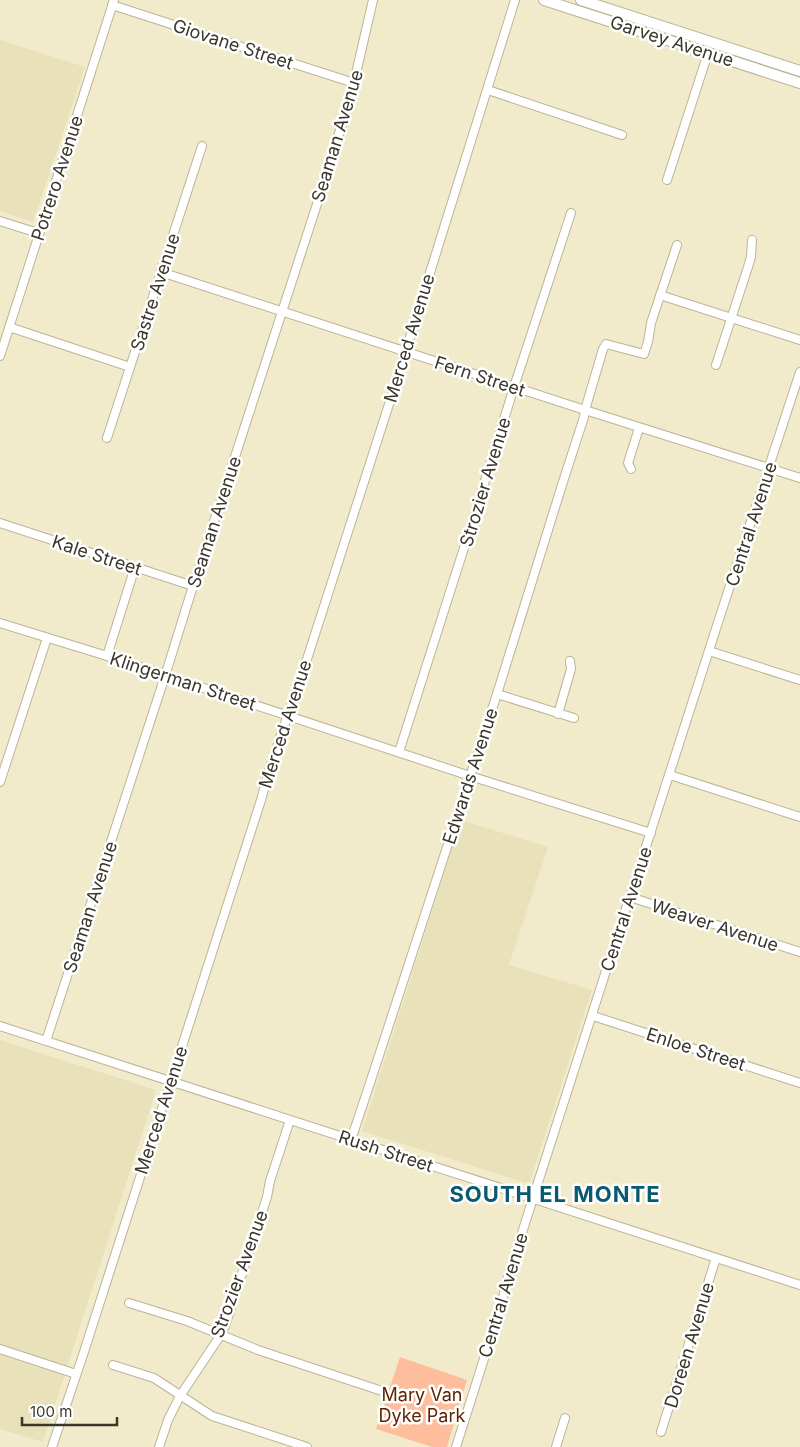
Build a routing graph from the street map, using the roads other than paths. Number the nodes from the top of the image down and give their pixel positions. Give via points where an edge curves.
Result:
1 (373, 0) edge
2 (515, 0) edge
3 (544, 0) edge
4 (581, 0) edge
5 (113, 2) edge
6 (708, 52) junction
7 (800, 71) edge
8 (354, 83) junction
9 (800, 83) edge
10 (488, 90) junction
11 (622, 135) dead end
12 (202, 146) dead end
13 (667, 180) dead end
14 (571, 213) dead end
15 (0, 220) edge
16 (38, 233) junction
17 (752, 240) dead end
18 (676, 245) dead end
19 (161, 272) junction
20 (660, 295) junction
21 (282, 312) junction
22 (731, 318) junction
23 (9, 327) junction
24 (800, 340) edge
25 (404, 351) junction
26 (0, 356) edge
27 (716, 365) dead end
28 (130, 367) junction
29 (800, 372) edge
30 (514, 387) junction
31 (585, 410) junction
32 (638, 428) junction
33 (107, 438) dead end
34 (769, 468) junction
35 (630, 469) dead end
36 (800, 478) edge
37 (0, 522) edge
38 (135, 568) junction
39 (193, 586) junction
40 (0, 623) edge
41 (47, 638) junction
42 (710, 651) junction
43 (107, 656) junction
44 (570, 662) dead end
45 (166, 676) junction
46 (800, 680) edge
47 (497, 694) junction
48 (558, 714) junction
49 (287, 715) junction
50 (574, 718) dead end
51 (399, 752) junction
52 (670, 775) junction
53 (470, 776) junction
54 (0, 782) edge
55 (800, 817) edge
56 (651, 834) junction
57 (630, 898) junction
58 (800, 952) edge
59 (593, 1016) junction
60 (0, 1026) edge
61 (46, 1041) junction
62 (170, 1081) junction
63 (800, 1083) edge
64 (290, 1120) junction
65 (351, 1140) junction
66 (533, 1198) junction
67 (716, 1258) junction
68 (800, 1285) edge
69 (129, 1303) dead end
70 (220, 1336) junction
71 (0, 1349) edge
72 (113, 1365) dead end
73 (76, 1374) junction
74 (382, 1391) dead end
75 (180, 1396) junction
76 (565, 1418) dead end
77 (661, 1432) dead end
78 (53, 1447) edge
79 (159, 1447) edge
80 (306, 1447) edge
81 (456, 1447) edge
82 (556, 1447) edge

1 - 8 street, Seaman Avenue
2 - 10 street, Merced Avenue
3 - 6 main road, Garvey Avenue
4 - 7 main road, Garvey Avenue
5 - 8 street, Giovane Street
5 - 16 street, Potrero Avenue
6 - 9 main road, Garvey Avenue
6 - 13 street
8 - 21 street, Seaman Avenue
10 - 11 street
10 - 25 street, Merced Avenue
12 - 19 street, Sastre Avenue
14 - 30 street, Strozier Avenue
15 - 16 street
16 - 23 street, Potrero Avenue
17 - 22 street via 751,257
18 - 20 street
19 - 21 street, Fern Street
19 - 28 street, Sastre Avenue
20 - 22 street
20 - 31 street, Edwards Avenue via 644,354 606,344
21 - 25 street, Fern Street
21 - 39 street, Seaman Avenue
22 - 24 street
22 - 27 street
23 - 26 street, Potrero Avenue
23 - 28 street
25 - 30 street, Fern Street
25 - 49 street, Merced Avenue
28 - 33 street, Sastre Avenue
29 - 34 street, Central Avenue
30 - 31 street, Fern Street
30 - 51 street, Strozier Avenue
31 - 32 street, Fern Street
31 - 47 street, Edwards Avenue
32 - 34 street, Fern Street
32 - 35 street via 628,463
34 - 36 street, Fern Street
34 - 42 street, Central Avenue
37 - 38 street, Kale Street
38 - 39 street, Kale Street
38 - 43 street
39 - 45 street, Seaman Avenue
40 - 41 street, Klingerman Street
41 - 43 street, Klingerman Street
41 - 54 street
42 - 46 street
42 - 52 street, Central Avenue
43 - 45 street, Klingerman Street
44 - 48 street via 571,669
45 - 49 street, Klingerman Street
45 - 61 street, Seaman Avenue
47 - 48 street
47 - 53 street, Edwards Avenue
48 - 50 street
49 - 51 street, Klingerman Street
49 - 62 street, Merced Avenue
51 - 53 street, Klingerman Street
52 - 55 street
52 - 56 street, Central Avenue
53 - 56 street, Klingerman Street
53 - 65 street, Edwards Avenue
56 - 57 street, Central Avenue
57 - 58 street, Weaver Avenue
57 - 59 street, Central Avenue
59 - 63 street, Enloe Street
59 - 66 street, Central Avenue
60 - 61 street, Rush Street
61 - 62 street, Rush Street
62 - 64 street, Rush Street
62 - 73 street, Merced Avenue
64 - 65 street, Rush Street
64 - 70 street, Strozier Avenue
65 - 66 street, Rush Street
66 - 67 street, Rush Street
66 - 81 street, Central Avenue
67 - 68 street, Rush Street
67 - 77 street, Doreen Avenue
69 - 70 street
70 - 74 street
70 - 75 street, Strozier Avenue
71 - 73 street
72 - 75 street via 154,1378
73 - 78 street, Merced Avenue
75 - 79 street, Strozier Avenue
75 - 80 street via 212,1416
76 - 82 street

